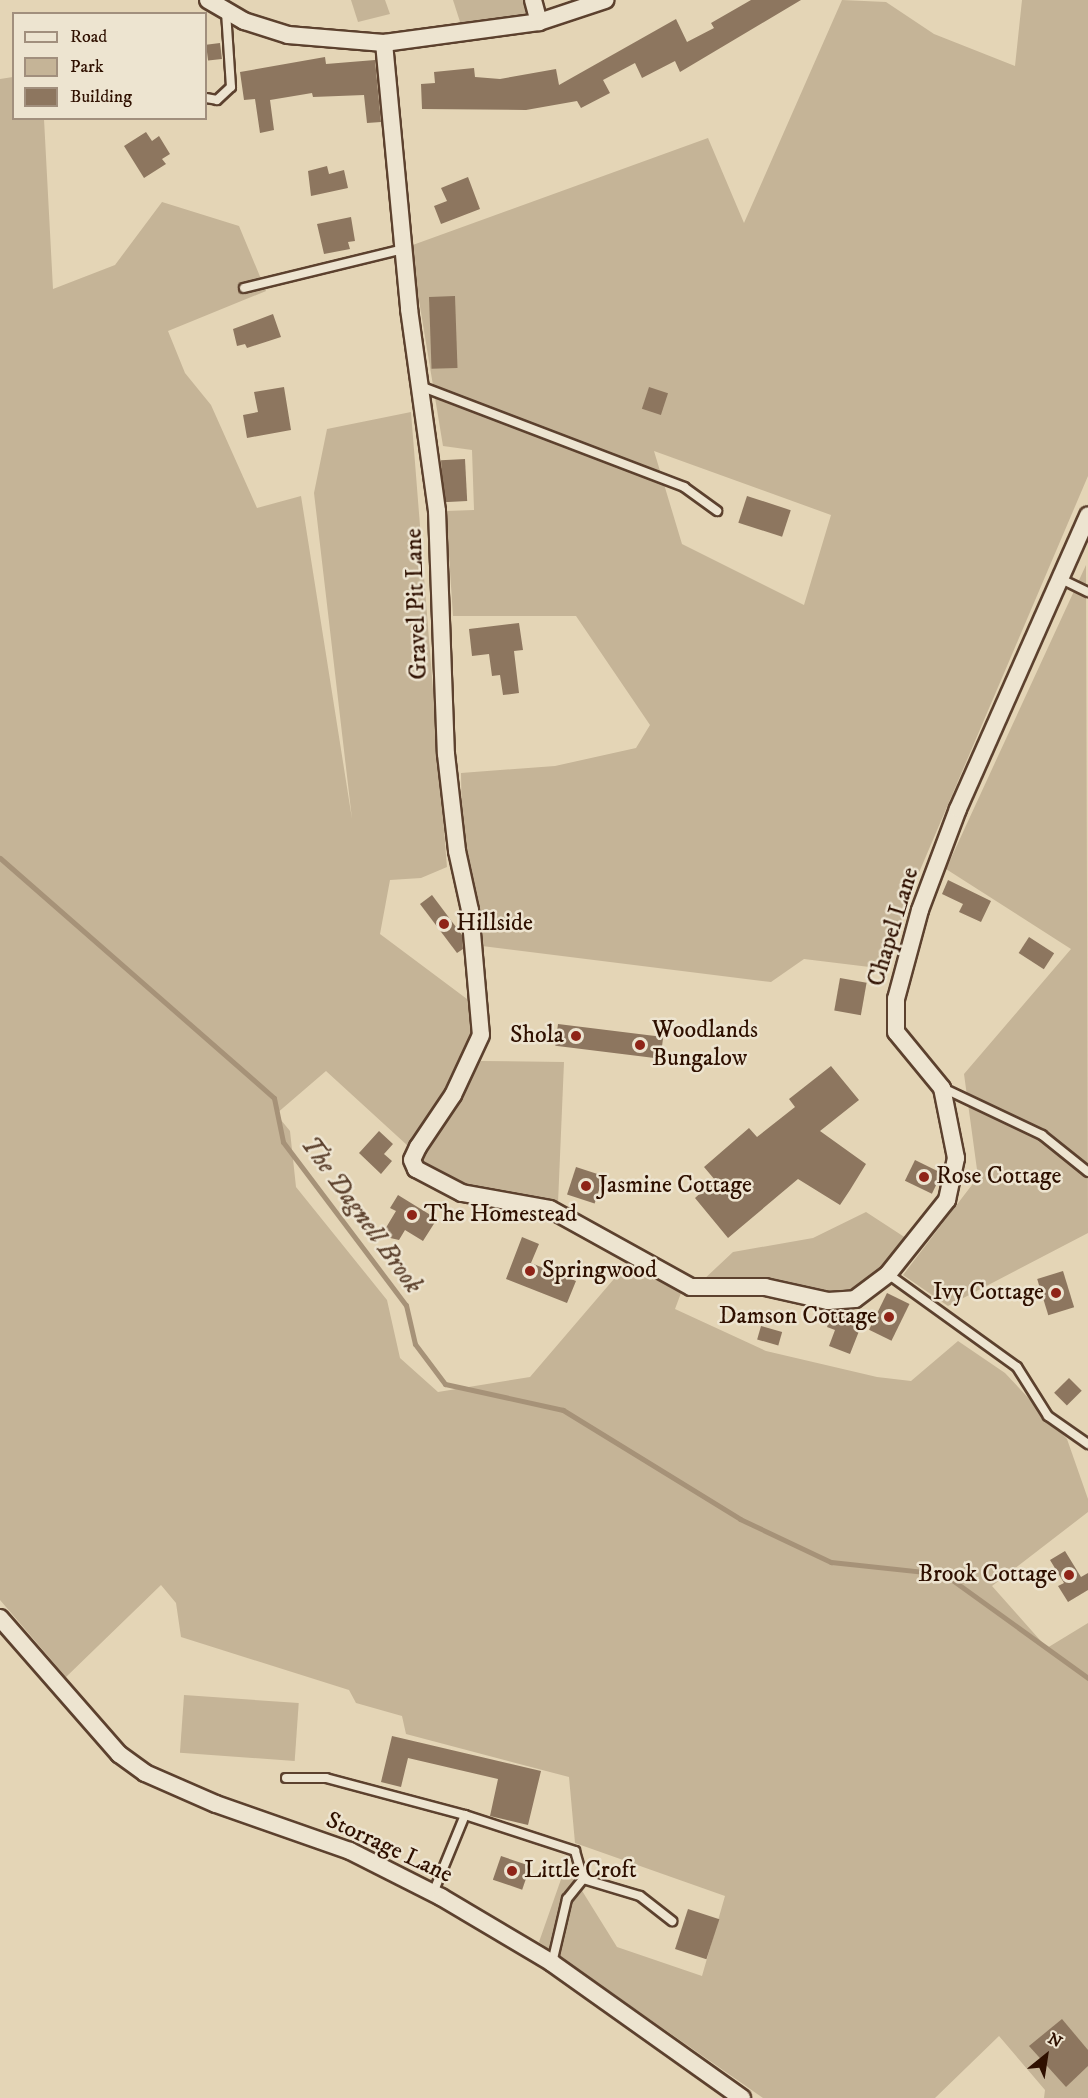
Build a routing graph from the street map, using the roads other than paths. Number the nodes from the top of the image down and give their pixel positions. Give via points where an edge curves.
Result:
1 (208, 0) edge
2 (533, 0) edge
3 (605, 0) edge
4 (226, 10) junction
5 (539, 22) junction
6 (384, 43) junction
7 (207, 98) edge
8 (404, 249) junction
9 (244, 288) dead end
10 (419, 386) junction
11 (717, 511) dead end
12 (1088, 516) edge
13 (1082, 548) edge
14 (1061, 579) junction
15 (1088, 592) edge
16 (942, 1088) junction
17 (418, 1147) joint
18 (1088, 1172) edge
19 (888, 1274) junction
20 (1088, 1444) edge
21 (0, 1618) edge
22 (286, 1778) dead end
23 (465, 1815) junction
24 (583, 1879) junction
25 (433, 1893) junction
26 (672, 1921) dead end
27 (552, 1963) junction
28 (742, 2098) edge

1 - 4 street
2 - 5 street
3 - 5 street
4 - 6 street via 288,35
4 - 7 lane via 231,87 217,100
5 - 6 street
6 - 8 street, Gravel Pit Lane
8 - 9 lane
8 - 10 street, Gravel Pit Lane
10 - 11 lane via 684,487
10 - 17 street, Gravel Pit Lane via 437,511 446,754 457,851 474,945 481,1035 453,1095
12 - 13 street, Chapel Lane
13 - 14 street, Chapel Lane
14 - 15 lane
14 - 16 street, Chapel Lane via 958,809 920,910 896,999 896,1032
16 - 18 lane via 1041,1136
16 - 19 street, Chapel Lane via 955,1134 952,1188 924,1234
17 - 19 street, Chapel Lane via 412,1160 416,1169 462,1194 550,1209 691,1287 765,1287 828,1301 855,1299
19 - 20 lane via 1017,1367 1048,1416
21 - 25 street, Storrage Lane via 119,1754 145,1773 216,1804 350,1851
22 - 23 lane via 326,1778
23 - 24 lane via 575,1851
23 - 25 lane
24 - 26 lane via 640,1896
24 - 27 lane via 567,1899
25 - 27 street, Storrage Lane
27 - 28 street, Storrage Lane

